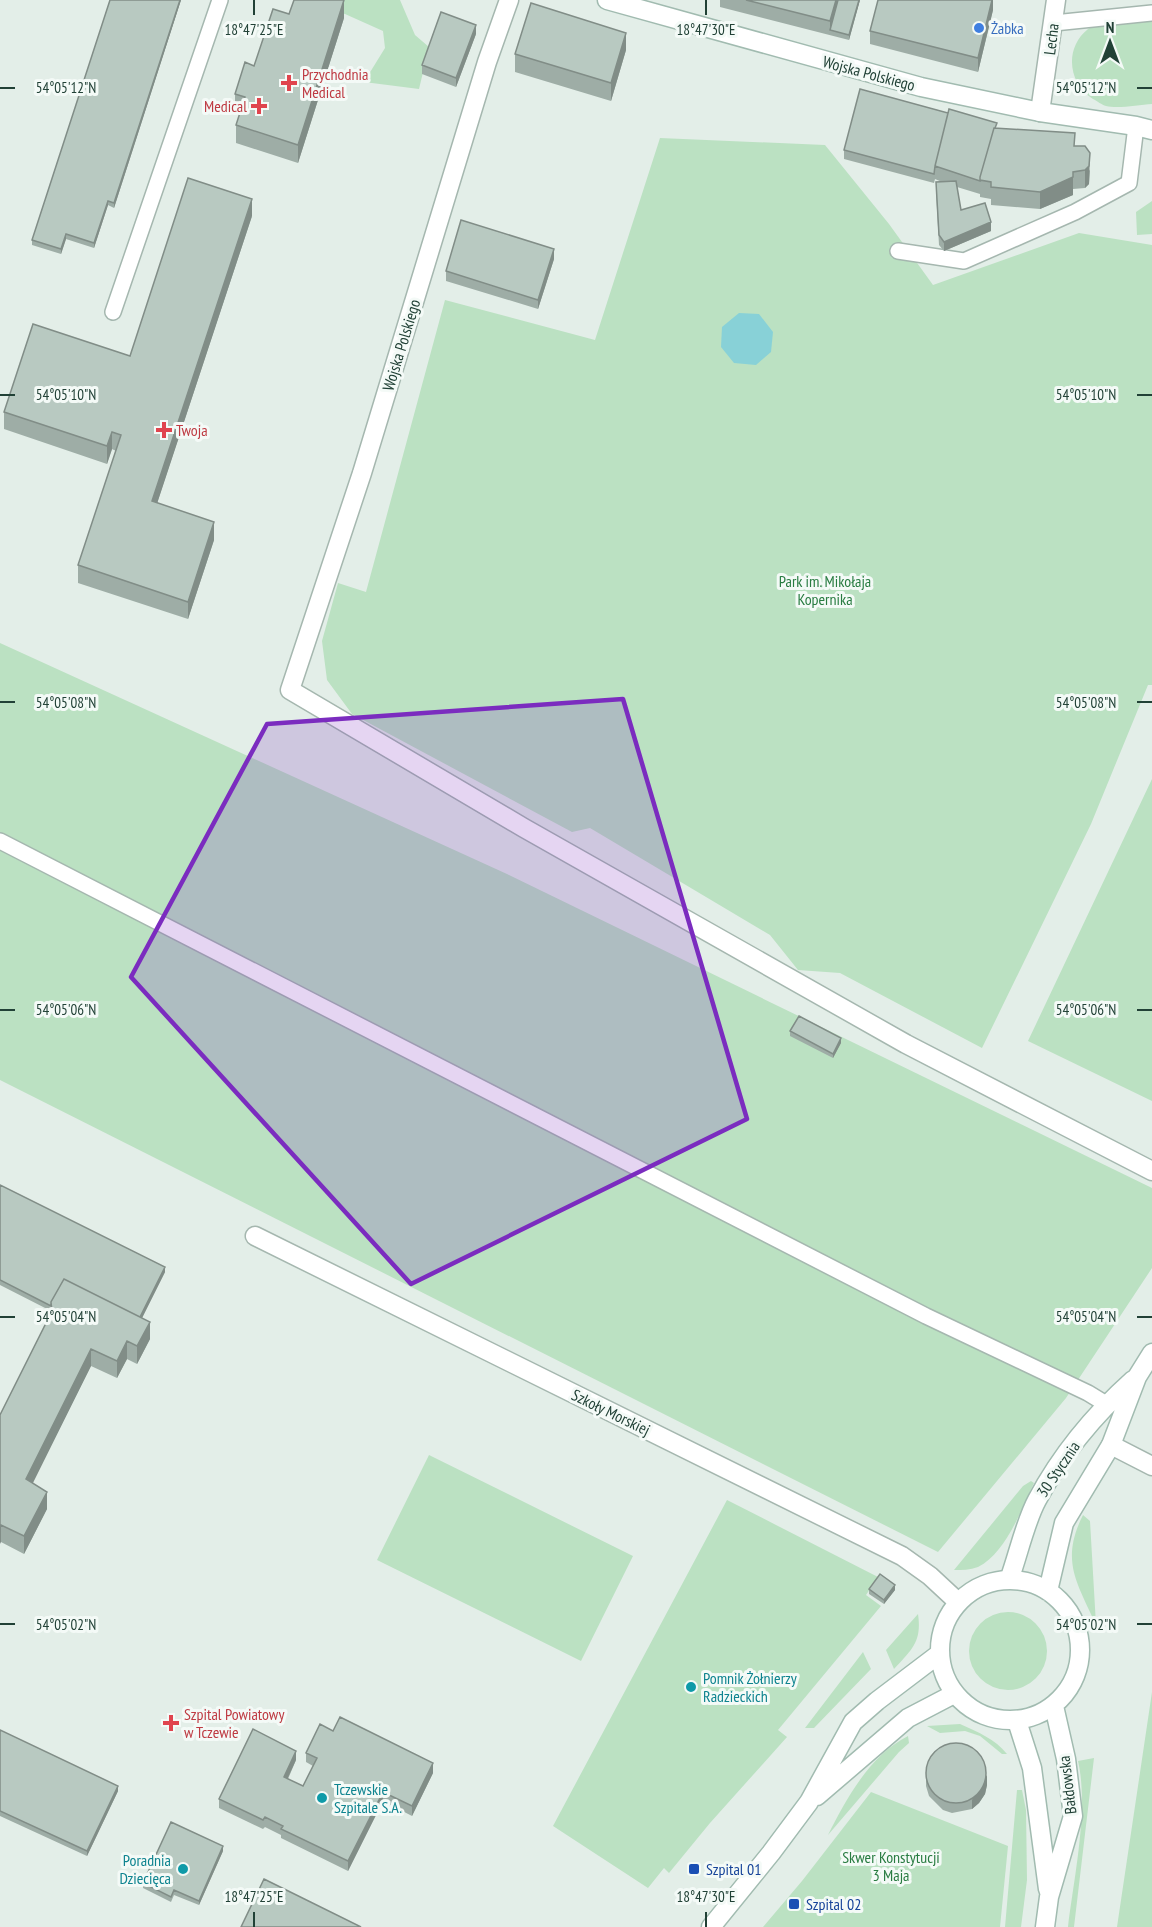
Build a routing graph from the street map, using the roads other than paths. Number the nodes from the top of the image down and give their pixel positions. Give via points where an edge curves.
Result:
1 (220, 0) edge
2 (509, 0) edge
3 (607, 0) edge
4 (1053, 1) edge
5 (1152, 13) edge
6 (1054, 23) junction
7 (1040, 112) junction
8 (1147, 126) edge
9 (897, 251) dead end
10 (113, 312) dead end
11 (0, 841) edge
12 (1152, 1171) edge
13 (255, 1236) dead end
14 (1152, 1353) edge
15 (1137, 1377) junction
16 (1106, 1404) junction
17 (1111, 1445) junction
18 (1152, 1466) edge
19 (1009, 1580) junction
20 (1048, 1591) junction
21 (958, 1602) junction
22 (939, 1654) junction
23 (954, 1694) junction
24 (1054, 1706) junction
25 (1017, 1721) junction
26 (809, 1803) junction
27 (1049, 1897) junction
28 (711, 1927) edge
29 (1045, 1927) edge

1 - 10 lane
2 - 12 street, Wojska Polskiego via 290,690 906,1044
3 - 7 street, Wojska Polskiego via 921,87
4 - 6 street, Lecha
5 - 6 lane
6 - 7 street, Lecha
7 - 8 street, Wojska Polskiego
8 - 9 lane via 1129,183 1075,212 964,261
11 - 16 lane
13 - 21 street, Szkoły Morskiej via 902,1556
14 - 15 street, 30 Stycznia
15 - 16 street, 30 Stycznia
15 - 17 street, 30 Stycznia
16 - 19 street, 30 Stycznia via 1060,1462 1036,1502
17 - 18 street
17 - 20 street, 30 Stycznia via 1064,1523
19 - 20 street via 1030,1582
19 - 21 street via 991,1582
20 - 24 street via 1065,1606 1076,1625 1080,1647 1078,1669 1069,1689
21 - 22 street via 940,1635
22 - 23 street via 943,1675
22 - 26 street via 853,1722
23 - 25 street via 971,1710 993,1719
23 - 26 street via 908,1718
24 - 25 street
24 - 27 street, Bałdowska via 1073,1816
25 - 27 street, Bałdowska via 1032,1768
26 - 28 street
27 - 29 street, Bałdowska

